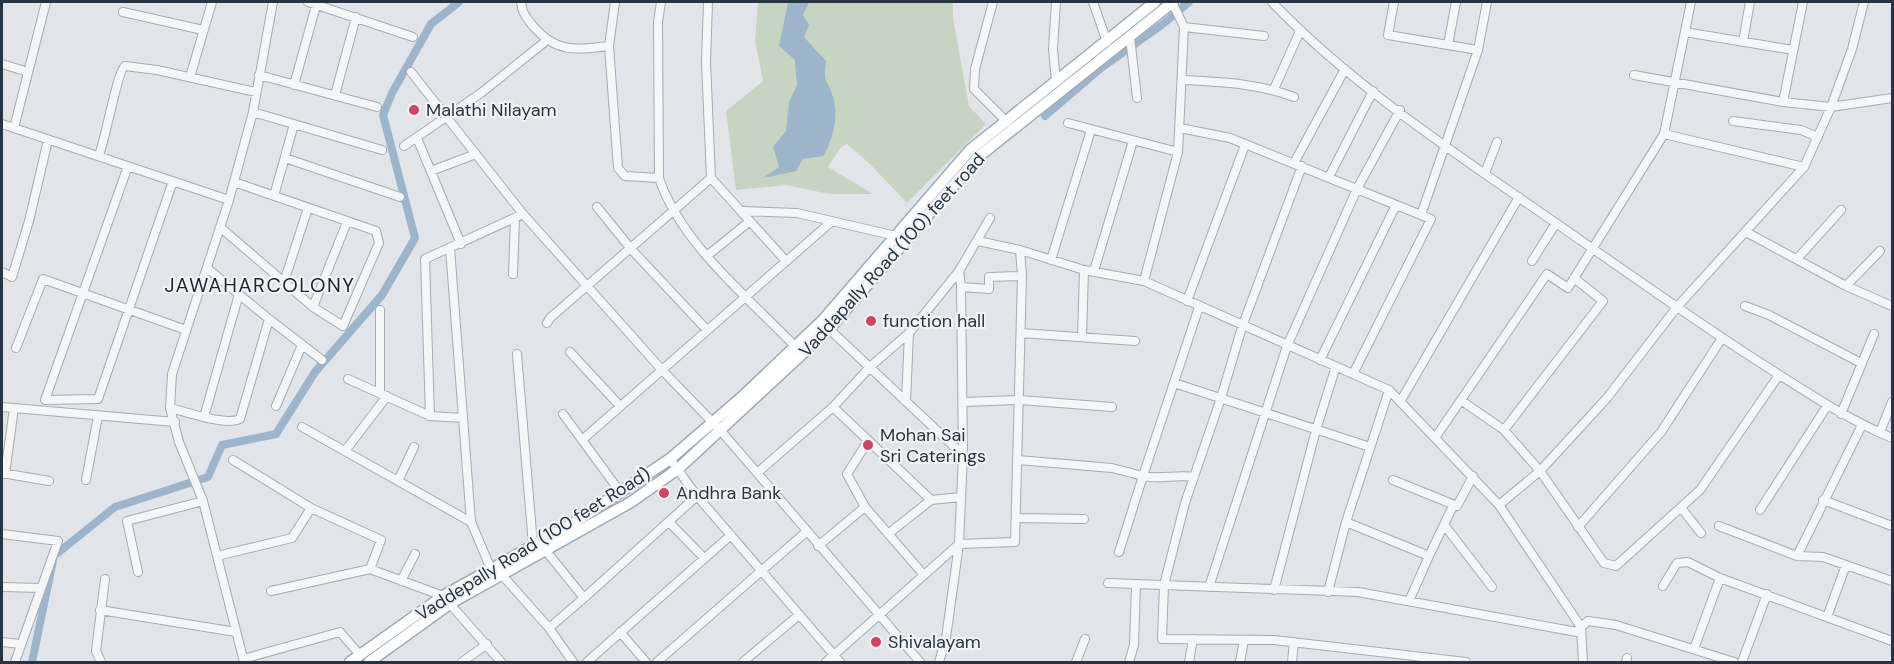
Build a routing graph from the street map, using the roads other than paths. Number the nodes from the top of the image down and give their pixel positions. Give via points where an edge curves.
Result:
1 (46, 2) edge
2 (212, 2) edge
3 (273, 2) edge
4 (314, 2) edge
5 (521, 2) edge
6 (615, 2) edge
7 (662, 2) edge
8 (708, 2) edge
9 (993, 2) edge
10 (1056, 2) edge
11 (1093, 2) edge
12 (1155, 2) edge
13 (1272, 2) edge
14 (1394, 2) edge
15 (1456, 2) edge
16 (1487, 2) edge
17 (1691, 2) edge
18 (1750, 2) edge
19 (1803, 2) edge
20 (1864, 2) edge
21 (1175, 8) edge
22 (123, 12) dead end
23 (356, 17) junction
24 (1184, 27) junction
25 (203, 30) junction
26 (1300, 31) junction
27 (1685, 32) junction
28 (1264, 36) dead end
29 (413, 37) dead end
30 (546, 41) junction
31 (1107, 42) junction
32 (1743, 42) junction
33 (1131, 44) junction
34 (1448, 45) junction
35 (609, 46) junction
36 (1478, 50) junction
37 (1793, 50) junction
38 (2, 64) edge
39 (1345, 69) junction
40 (28, 72) junction
41 (411, 72) dead end
42 (259, 75) junction
43 (1634, 75) dead end
44 (190, 77) junction
45 (1182, 81) junction
46 (1056, 82) junction
47 (1676, 84) junction
48 (294, 85) junction
49 (1274, 89) junction
50 (1374, 91) junction
51 (256, 93) junction
52 (335, 96) junction
53 (1294, 97) dead end
54 (1137, 98) dead end
55 (1893, 98) edge
56 (1783, 102) junction
57 (377, 107) dead end
58 (1831, 107) junction
59 (1400, 110) junction
60 (252, 112) junction
61 (448, 117) junction
62 (1733, 121) dead end
63 (1007, 122) junction
64 (1068, 123) dead end
65 (294, 124) junction
66 (2, 126) edge
67 (14, 128) junction
68 (1180, 128) junction
69 (1091, 130) junction
70 (1664, 134) junction
71 (1818, 137) junction
72 (417, 138) junction
73 (48, 140) junction
74 (1133, 141) junction
75 (1497, 142) dead end
76 (1245, 145) junction
77 (1445, 145) junction
78 (404, 146) dead end
79 (382, 150) dead end
80 (1178, 152) junction
81 (476, 154) junction
82 (99, 155) junction
83 (285, 158) junction
84 (1298, 165) junction
85 (128, 166) junction
86 (1804, 167) junction
87 (431, 171) junction
88 (1485, 173) junction
89 (1329, 177) junction
90 (659, 178) junction
91 (711, 178) junction
92 (173, 181) junction
93 (234, 182) junction
94 (1357, 189) junction
95 (274, 196) junction
96 (400, 197) dead end
97 (1519, 197) junction
98 (229, 200) junction
99 (1396, 205) junction
100 (597, 207) dead end
101 (308, 208) junction
102 (743, 210) junction
103 (1841, 210) dead end
104 (673, 212) junction
105 (1421, 215) junction
106 (519, 217) junction
107 (990, 218) dead end
108 (347, 222) junction
109 (750, 222) junction
110 (831, 222) junction
111 (1557, 223) junction
112 (220, 227) junction
113 (1746, 232) junction
114 (896, 236) junction
115 (978, 241) junction
116 (461, 244) junction
117 (450, 248) junction
118 (632, 249) junction
119 (1593, 249) junction
120 (1020, 250) junction
121 (1880, 251) dead end
122 (708, 255) junction
123 (1797, 259) junction
124 (785, 260) junction
125 (1051, 260) junction
126 (1532, 261) dead end
127 (207, 268) junction
128 (1084, 270) junction
129 (958, 271) junction
130 (2, 272) edge
131 (1094, 272) junction
132 (513, 274) dead end
133 (1022, 276) junction
134 (1574, 278) junction
135 (1144, 281) junction
136 (284, 282) junction
137 (1846, 286) junction
138 (587, 287) junction
139 (961, 287) junction
140 (83, 293) junction
141 (239, 294) junction
142 (745, 295) junction
143 (1187, 301) junction
144 (1745, 306) dead end
145 (1893, 306) edge
146 (314, 307) junction
147 (1199, 307) junction
148 (1677, 307) junction
149 (129, 310) junction
150 (380, 310) dead end
151 (269, 319) junction
152 (548, 323) dead end
153 (1242, 327) junction
154 (829, 329) junction
155 (186, 330) junction
156 (707, 330) junction
157 (909, 333) junction
158 (1021, 333) junction
159 (1874, 334) dead end
160 (1082, 337) junction
161 (1722, 338) junction
162 (1135, 341) dead end
163 (302, 345) junction
164 (1287, 345) junction
165 (795, 346) junction
166 (16, 348) dead end
167 (570, 352) dead end
168 (517, 354) dead end
169 (322, 360) dead end
170 (1320, 360) junction
171 (1861, 363) junction
172 (871, 366) junction
173 (1336, 366) junction
174 (662, 370) junction
175 (1353, 374) junction
176 (1779, 375) junction
177 (348, 379) dead end
178 (1173, 383) junction
179 (1389, 390) junction
180 (383, 395) junction
181 (1221, 398) junction
182 (1020, 400) junction
183 (906, 401) junction
184 (1462, 401) junction
185 (963, 402) junction
186 (1400, 402) junction
187 (1893, 402) edge
188 (276, 406) dead end
189 (620, 406) junction
190 (1827, 406) junction
191 (2, 407) edge
192 (834, 407) junction
193 (1112, 407) dead end
194 (14, 408) junction
195 (170, 408) junction
196 (563, 414) dead end
197 (1266, 414) junction
198 (1840, 414) junction
199 (99, 416) junction
200 (430, 416) junction
201 (204, 417) junction
202 (463, 418) junction
203 (175, 422) junction
204 (1862, 425) junction
205 (302, 427) dead end
206 (717, 427) junction
207 (1316, 430) junction
208 (1504, 430) junction
209 (1880, 432) junction
210 (1435, 438) junction
211 (1893, 438) edge
212 (582, 440) junction
213 (868, 441) junction
214 (414, 447) dead end
215 (1370, 447) junction
216 (345, 451) junction
217 (963, 455) junction
218 (670, 459) junction
219 (233, 460) dead end
220 (1018, 460) junction
221 (678, 469) junction
222 (1540, 471) junction
223 (757, 473) junction
224 (3, 474) edge
225 (1143, 476) junction
226 (1473, 476) junction
227 (1194, 477) junction
228 (49, 480) dead end
229 (86, 480) dead end
230 (1393, 480) dead end
231 (398, 481) junction
232 (621, 493) junction
233 (698, 496) junction
234 (961, 497) junction
235 (931, 500) junction
236 (1823, 500) junction
237 (203, 501) junction
238 (1499, 505) junction
239 (1453, 506) junction
240 (865, 507) junction
241 (311, 508) junction
242 (1682, 509) junction
243 (1761, 510) dead end
244 (1016, 518) junction
245 (1084, 519) dead end
246 (471, 522) junction
247 (669, 522) junction
248 (1346, 522) junction
249 (1445, 526) junction
250 (1719, 526) dead end
251 (1893, 526) edge
252 (1578, 527) junction
253 (806, 532) junction
254 (1701, 533) dead end
255 (2, 534) edge
256 (888, 534) junction
257 (731, 535) junction
258 (959, 544) junction
259 (533, 545) junction
260 (818, 546) junction
261 (546, 551) junction
262 (1119, 552) dead end
263 (414, 554) dead end
264 (217, 556) junction
265 (1429, 556) junction
266 (1797, 556) junction
267 (704, 558) junction
268 (1846, 565) junction
269 (370, 569) junction
270 (491, 569) junction
271 (138, 572) dead end
272 (762, 572) junction
273 (923, 574) junction
274 (502, 575) junction
275 (1720, 578) junction
276 (105, 579) dead end
277 (401, 581) junction
278 (1893, 581) edge
279 (1108, 583) dead end
280 (1136, 584) junction
281 (1164, 585) junction
282 (1663, 586) dead end
283 (2, 587) edge
284 (1209, 587) junction
285 (1492, 587) dead end
286 (40, 588) junction
287 (1274, 590) junction
288 (271, 591) dead end
289 (1328, 592) junction
290 (1767, 594) junction
291 (584, 598) junction
292 (447, 600) junction
293 (1409, 601) junction
294 (100, 610) junction
295 (799, 615) junction
296 (879, 616) junction
297 (1827, 616) junction
298 (1581, 627) junction
299 (549, 628) junction
300 (236, 632) junction
301 (620, 632) junction
302 (1085, 639) dead end
303 (1193, 639) junction
304 (1244, 640) junction
305 (1893, 641) edge
306 (2, 642) edge
307 (1294, 642) junction
308 (20, 644) junction
309 (487, 645) junction
310 (1694, 650) junction
311 (360, 655) junction
312 (837, 659) edge
313 (243, 661) edge
314 (1433, 661) edge
315 (15, 663) edge
316 (101, 663) edge
317 (350, 663) edge
318 (369, 663) edge
319 (462, 663) edge
320 (501, 663) edge
321 (573, 663) edge
322 (587, 663) edge
323 (646, 663) edge
324 (657, 663) edge
325 (743, 663) edge
326 (826, 663) edge
327 (920, 663) edge
328 (939, 663) edge
329 (1076, 663) edge
330 (1129, 663) edge
331 (1189, 663) edge
332 (1240, 663) edge
333 (1292, 663) edge
334 (1466, 663) edge
335 (1582, 663) edge
336 (1734, 663) edge
337 (1742, 663) edge

1 - 40 street
2 - 25 street
3 - 42 street
4 - 23 street
4 - 48 street
5 - 30 street via 522,12
6 - 35 street
7 - 90 street via 658,22
8 - 91 street via 706,62
9 - 63 street via 975,69 974,89
10 - 46 street
11 - 31 street
12 - 31 main road, Vaddepally Road (100 feet Road)
13 - 26 street
14 - 34 street via 1388,35
15 - 34 street
16 - 36 street
17 - 27 street
18 - 32 street
19 - 37 street
20 - 58 street
21 - 24 street
21 - 33 main road, Vaddapally Road (100) feet road
22 - 25 street
23 - 29 street
23 - 52 street
24 - 28 street
24 - 45 street
25 - 44 street
26 - 39 street
26 - 49 street
27 - 32 street
27 - 47 street
30 - 35 street via 583,49
30 - 61 street
31 - 46 main road, Vaddepally Road (100 feet Road)
32 - 37 street
33 - 54 street
33 - 154 main road, Vaddapally Road (100) feet road via 978,157
34 - 36 street
35 - 90 street via 618,168 625,176
36 - 77 street
37 - 56 street
38 - 40 street
39 - 50 street
39 - 84 street
40 - 67 street
41 - 61 street
42 - 48 street
42 - 51 street
43 - 47 street
44 - 51 street
44 - 82 street via 121,68
45 - 49 street via 1237,82
45 - 68 street
46 - 63 main road, Vaddepally Road (100 feet Road)
47 - 56 street
47 - 70 street
48 - 52 street
49 - 53 street
50 - 59 street
50 - 89 street
51 - 60 street
52 - 57 street
55 - 58 street
56 - 58 street
58 - 71 street
59 - 77 street
59 - 94 street
60 - 65 street
60 - 93 street
61 - 72 street
61 - 81 street
62 - 71 street via 1801,130
63 - 114 main road, Vaddepally Road (100 feet Road) via 964,155
64 - 69 street
65 - 79 street
65 - 83 street
66 - 67 street
67 - 73 street
68 - 76 street
68 - 80 street
69 - 74 street
69 - 125 street
70 - 86 street
70 - 119 street
71 - 86 street
72 - 78 street
72 - 87 street
73 - 82 street
73 - 130 street via 12,277
74 - 80 street
74 - 131 street
75 - 88 street
76 - 84 street
76 - 143 street
77 - 88 street
77 - 105 street
80 - 135 street
81 - 87 street
81 - 106 street
82 - 85 street
83 - 95 street
83 - 96 street
84 - 89 street
84 - 153 street
85 - 92 street
85 - 140 street
86 - 113 street
87 - 116 street
88 - 97 street
89 - 94 street
90 - 104 street
91 - 102 street
91 - 104 street
92 - 98 street
92 - 149 street
93 - 95 street
93 - 98 street
94 - 99 street
94 - 164 street
95 - 101 street
97 - 111 street
97 - 186 street
98 - 112 street
99 - 105 street
99 - 170 street
100 - 118 street
101 - 108 street
101 - 136 street
102 - 109 street
102 - 110 street via 797,213
103 - 123 street
104 - 118 street
104 - 122 street
105 - 175 street via 1431,219
106 - 116 street
106 - 132 street
106 - 138 street
107 - 115 street
108 - 146 street
108 - 146 street via 376,231 379,243 343,326
109 - 122 street
109 - 124 street
110 - 114 street
110 - 124 street
111 - 119 street
111 - 126 street
112 - 127 street
112 - 136 street
113 - 123 street
113 - 148 street
114 - 165 main road, Vaddepally Road (100 feet Road) via 846,295
115 - 120 street
115 - 129 street
116 - 117 street
117 - 200 street via 425,259
117 - 202 street
118 - 138 street
118 - 156 street
119 - 134 street
119 - 148 street
120 - 125 street
120 - 133 street
121 - 137 street
122 - 142 street
123 - 137 street
124 - 142 street
125 - 128 street
127 - 141 street
127 - 155 street
128 - 131 street
128 - 160 street
129 - 139 street
129 - 157 street
131 - 135 street
133 - 139 street via 988,277 989,289
133 - 158 street
134 - 184 street via 1568,288 1546,274
134 - 208 street via 1603,301
135 - 143 street
136 - 146 street
137 - 145 street
138 - 152 street
138 - 174 street
139 - 185 street
140 - 149 street
140 - 149 street via 45,400 98,399
140 - 166 street via 43,279
141 - 151 street
141 - 201 street
142 - 156 street
142 - 165 street
143 - 147 street
144 - 171 street
147 - 153 street
147 - 178 street
148 - 161 street
148 - 222 street via 1607,398
149 - 155 street
150 - 180 street
151 - 163 street
151 - 201 street via 242,416 237,421
153 - 164 street
153 - 181 street
154 - 172 street
154 - 206 main road, Vaddapally Road (100) feet road
155 - 195 street via 172,374
156 - 174 street
157 - 172 street
157 - 183 street
158 - 160 street
158 - 182 street
159 - 171 street
160 - 162 street
161 - 176 street
161 - 252 street via 1661,432
163 - 169 street
163 - 188 street
164 - 170 street
164 - 197 street
165 - 206 main road, Vaddepally Road (100 feet Road)
167 - 189 street
168 - 259 street
170 - 173 street
171 - 198 street
172 - 183 street
172 - 192 street
173 - 175 street
173 - 207 street
174 - 189 street
174 - 206 street
175 - 179 street
176 - 190 street
176 - 242 street via 1700,490
177 - 180 street
178 - 181 street
178 - 225 street
179 - 186 street
179 - 215 street
180 - 200 street
180 - 216 street
181 - 197 street
181 - 227 street
182 - 185 street
182 - 193 street
182 - 220 street
183 - 217 street
184 - 208 street
184 - 210 street
185 - 217 street
186 - 210 street
187 - 209 street
189 - 212 street
190 - 198 street
190 - 243 street
191 - 194 street
192 - 213 street
192 - 223 street
194 - 199 street
194 - 224 street
195 - 201 street
195 - 203 street
196 - 212 street
197 - 207 street
197 - 284 street
198 - 204 street
199 - 203 street
199 - 229 street
200 - 202 street
202 - 246 street
203 - 237 street
204 - 209 street
204 - 236 street
205 - 216 street
206 - 218 main road, Vaddepally Road (100 feet Road)
206 - 221 main road, Vaddapally Road (100) feet road
206 - 223 street
207 - 215 street
207 - 287 street
208 - 222 street
209 - 211 street
210 - 226 street
212 - 232 street
213 - 235 street
213 - 240 street via 848,474
214 - 231 street
215 - 248 street
216 - 231 street
217 - 234 street
218 - 221 street
218 - 232 main road, Vaddepally Road (100 feet Road)
219 - 241 street
220 - 225 street via 1112,468
220 - 244 street
221 - 233 street
221 - 261 main road, Vaddapally Road (100) feet road via 631,502
222 - 238 street
222 - 252 street
223 - 253 street
224 - 228 street
225 - 227 street
225 - 262 street
226 - 238 street
226 - 239 street via 1457,506
227 - 281 street
230 - 239 street
231 - 246 street
232 - 259 main road, Vaddepally Road (100 feet Road)
233 - 247 street
233 - 257 street
234 - 235 street
234 - 258 street
235 - 256 street
236 - 251 street
236 - 266 street
237 - 264 street
237 - 271 street via 127,521
238 - 298 street
239 - 249 street
240 - 256 street
240 - 260 street
241 - 264 street via 292,538
241 - 269 street via 381,540
242 - 252 street via 1616,566 1604,563
242 - 254 street
244 - 245 street
244 - 258 street via 1015,542
246 - 270 street
247 - 267 street
247 - 291 street
248 - 265 street
248 - 289 street
249 - 265 street
249 - 285 street
250 - 266 street
253 - 260 street
253 - 272 street
255 - 286 street via 58,541
256 - 273 street
257 - 267 street
257 - 272 street
258 - 273 street
258 - 328 street
259 - 270 main road, Vaddepally Road (100 feet Road)
260 - 296 street
261 - 274 main road, Vaddapally Road (100) feet road
261 - 291 street
263 - 277 street
264 - 300 street
265 - 293 street
266 - 268 street via 1822,557
267 - 301 street
268 - 278 street
268 - 297 street
269 - 277 street
269 - 288 street
270 - 292 main road, Vaddepally Road (100 feet Road)
272 - 295 street
272 - 324 street
273 - 296 street
274 - 292 main road, Vaddapally Road (100) feet road
274 - 299 street
275 - 282 street via 1682,561 1673,567
275 - 290 street
275 - 310 street
276 - 294 street
277 - 292 street
279 - 280 street
280 - 281 street
280 - 330 street via 1134,645
281 - 284 street
281 - 303 street via 1162,639
283 - 286 street
284 - 287 street
286 - 308 street
287 - 289 street
289 - 293 street via 1358,592
290 - 297 street
290 - 337 street
291 - 299 street
292 - 309 street
292 - 311 main road, Vaddepally Road (100 feet Road)
292 - 318 main road, Vaddapally Road (100) feet road
293 - 298 street via 1577,632
294 - 300 street
294 - 316 street via 96,651
295 - 312 street
295 - 325 street
296 - 312 street
296 - 327 street
297 - 305 street
298 - 310 street via 1588,621 1616,624
298 - 335 street
299 - 321 street
300 - 313 street
301 - 322 street
301 - 323 street
302 - 329 street
303 - 304 street
303 - 331 street
304 - 307 street
304 - 332 street
306 - 308 street
307 - 314 street
307 - 333 street
308 - 315 street
309 - 319 street
309 - 320 street
310 - 336 street
311 - 313 street via 340,632
311 - 317 main road, Vaddepally Road (100 feet Road)
312 - 326 street
314 - 334 street

